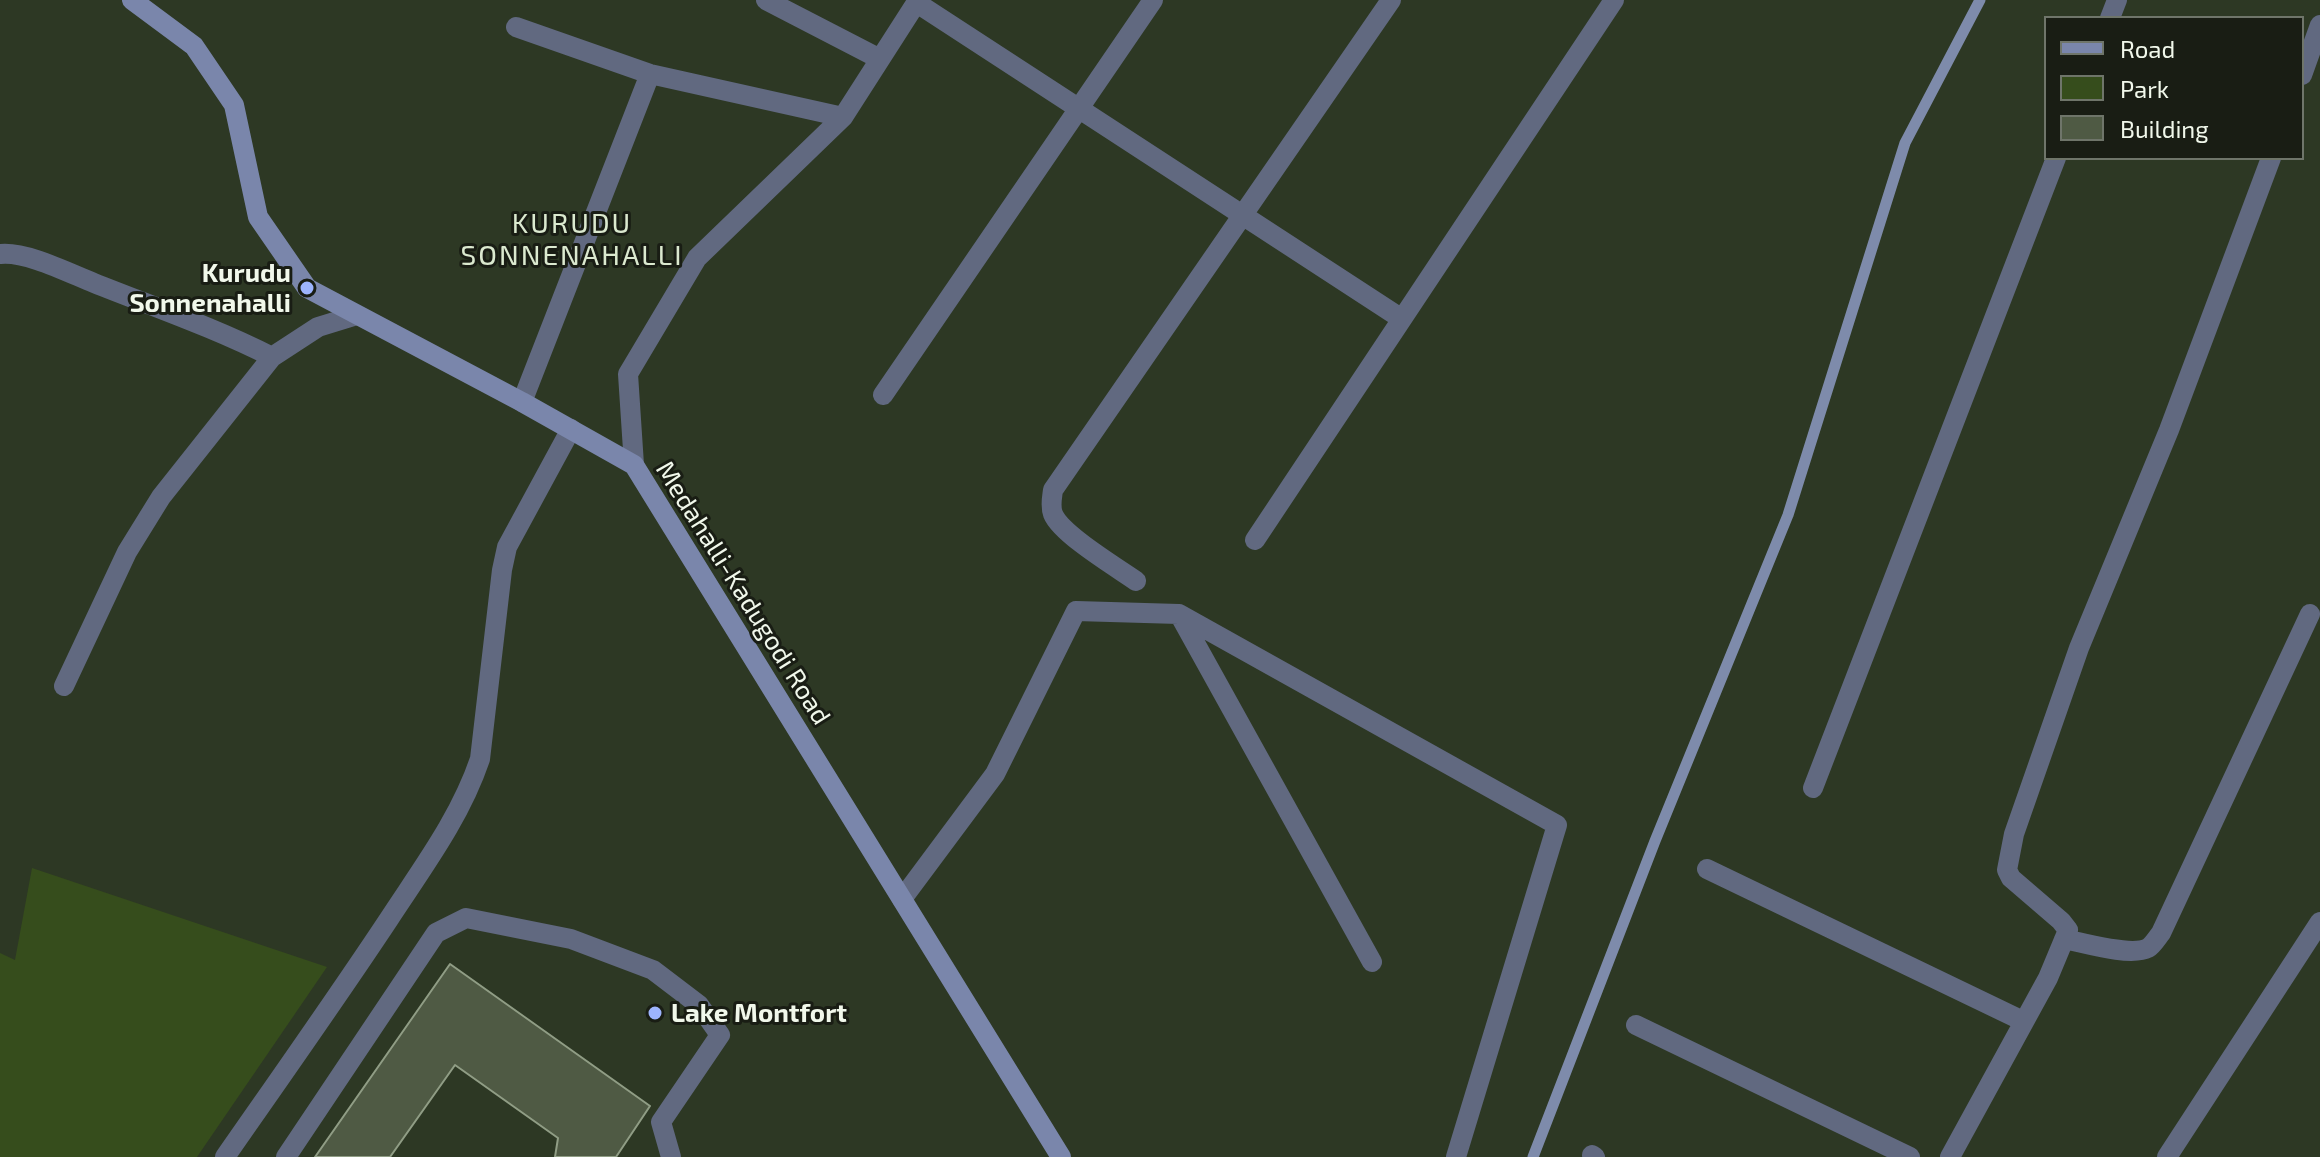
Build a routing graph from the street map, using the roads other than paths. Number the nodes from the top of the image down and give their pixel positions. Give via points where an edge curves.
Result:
1 (132, 0) edge
2 (766, 0) edge
3 (1153, 0) edge
4 (1391, 0) edge
5 (1614, 0) edge
6 (918, 1) edge
7 (2320, 25) edge
8 (516, 27) dead end
9 (880, 59) junction
10 (2304, 69) edge
11 (650, 74) junction
12 (1079, 108) junction
13 (843, 117) junction
14 (2055, 160) edge
15 (2270, 160) edge
16 (1244, 217) junction
17 (0, 254) edge
18 (357, 315) junction
19 (1402, 319) junction
20 (272, 357) junction
21 (883, 395) dead end
22 (522, 402) junction
23 (571, 429) junction
24 (634, 465) junction
25 (1255, 540) dead end
26 (1136, 581) dead end
27 (1179, 614) junction
28 (2310, 614) dead end
29 (64, 686) dead end
30 (1813, 788) dead end
31 (1707, 869) dead end
32 (902, 899) junction
33 (2320, 922) edge
34 (2064, 939) junction
35 (1372, 962) dead end
36 (2023, 1021) junction
37 (1636, 1025) dead end
38 (225, 1157) edge
39 (286, 1157) edge
40 (671, 1157) edge
41 (1061, 1157) edge
42 (1456, 1157) edge
43 (1910, 1157) edge
44 (1950, 1157) edge
45 (2167, 1157) edge

1 - 18 street, Medahalli-Kadugodi Road via 194,46 234,105 258,217 307,288
2 - 9 street
3 - 12 street
4 - 16 street
5 - 19 street
6 - 9 street
6 - 12 street
7 - 10 street
8 - 11 street
9 - 13 street
11 - 13 street
11 - 22 street
12 - 16 street
12 - 21 street
13 - 24 street via 697,258 628,374
14 - 30 street
15 - 34 street via 2169,430 2079,648 2014,834 2007,870 2061,921 2068,930
16 - 19 street
16 - 26 street via 1053,490 1050,505 1064,529
17 - 20 street via 44,264
18 - 20 street via 318,327
18 - 22 street, Medahalli-Kadugodi Road
19 - 25 street
20 - 29 street via 161,497 127,552
22 - 23 street, Medahalli-Kadugodi Road
23 - 24 street, Medahalli-Kadugodi Road
23 - 38 street via 507,547 480,759 470,789 445,835
24 - 32 street, Medahalli-Kadugodi Road
27 - 32 street via 1076,611 995,774
27 - 35 street
27 - 42 street via 1557,825
28 - 34 street via 2161,933 2148,948 2134,952
31 - 36 street
32 - 41 street, Medahalli-Kadugodi Road
33 - 45 street
34 - 36 street
36 - 44 street
37 - 43 street
39 - 40 street via 436,933 466,918 571,939 653,970 699,1005 720,1035 661,1122

